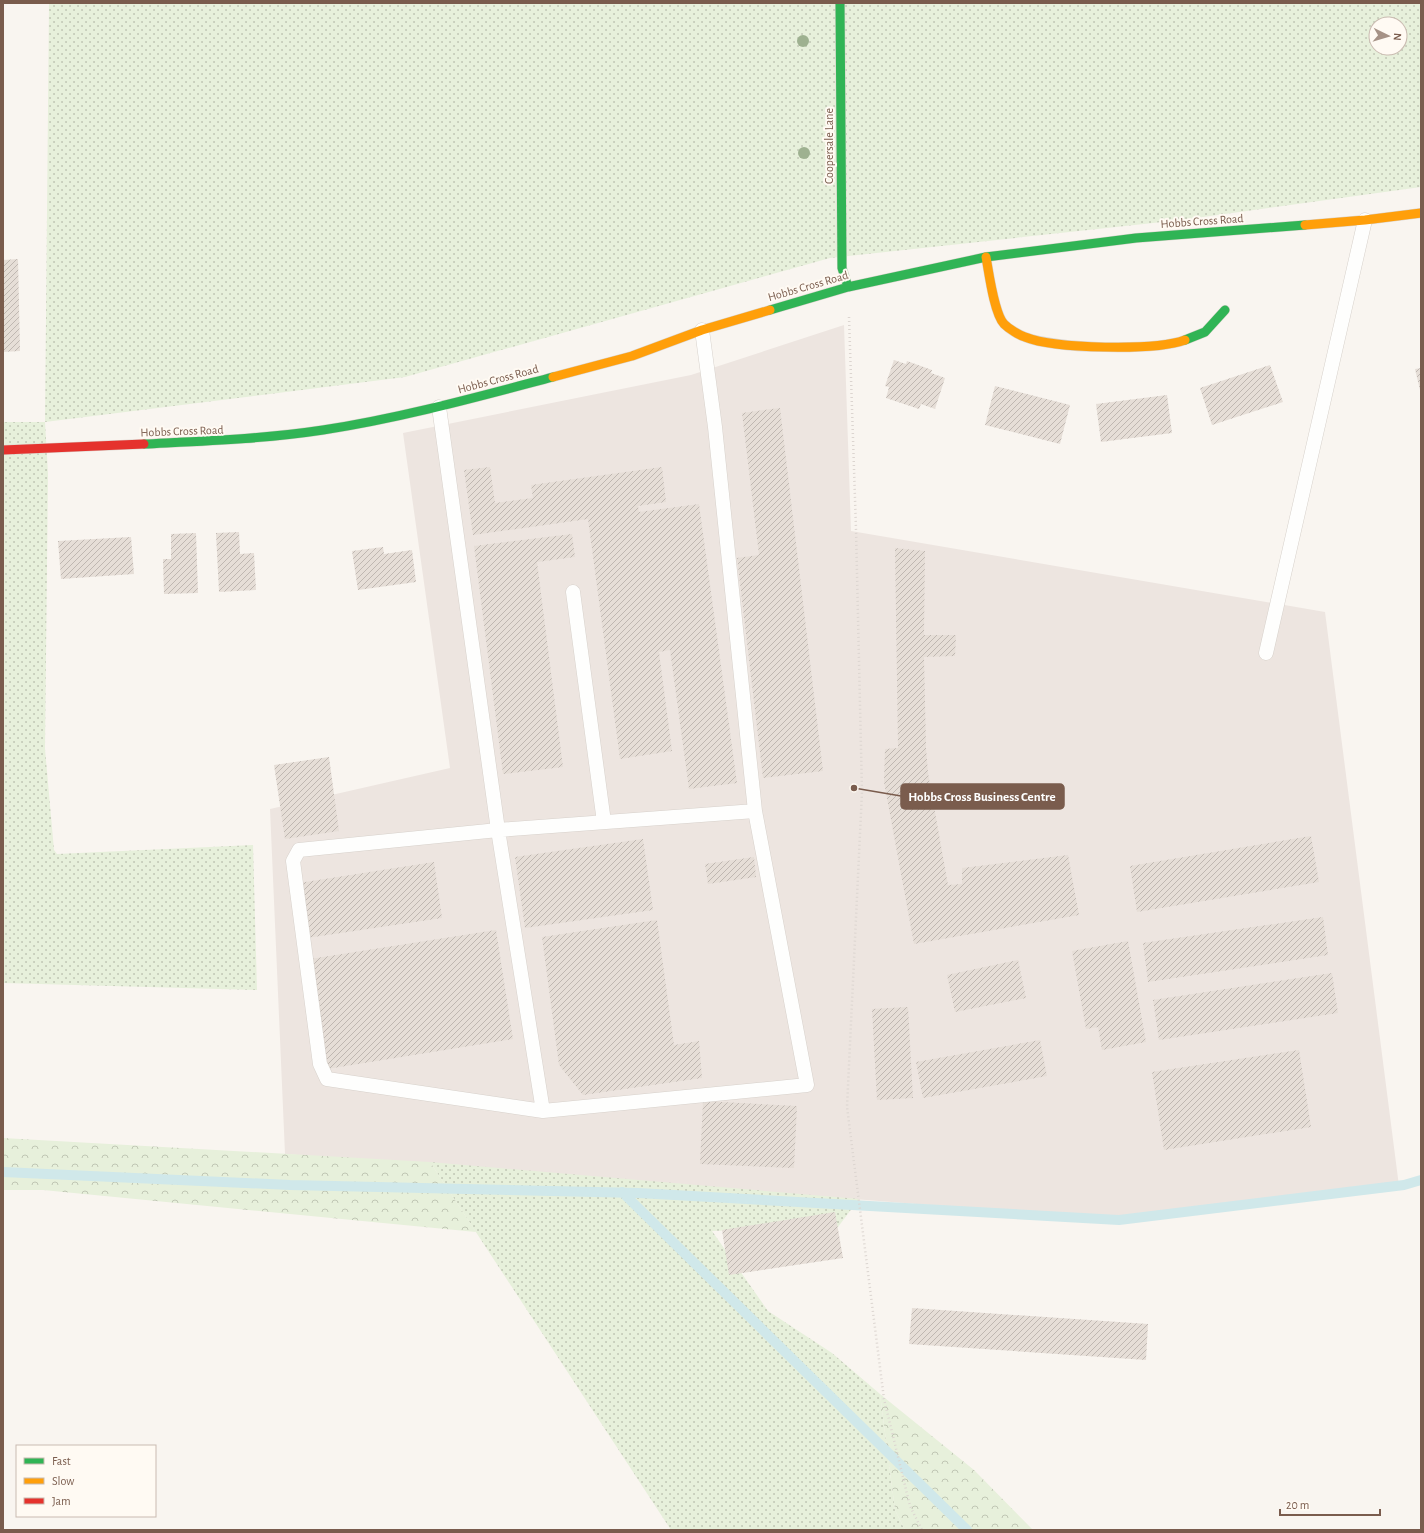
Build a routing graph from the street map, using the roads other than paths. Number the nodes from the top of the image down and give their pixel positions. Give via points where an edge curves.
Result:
1 (840, 3) edge
2 (1421, 213) edge
3 (1365, 220) junction
4 (986, 257) junction
5 (848, 287) junction
6 (1226, 310) dead end
7 (702, 330) junction
8 (439, 407) junction
9 (3, 450) edge
10 (573, 592) dead end
11 (1266, 653) dead end
12 (755, 811) junction
13 (604, 822) junction
14 (498, 830) junction
15 (543, 1111) junction

1 - 5 street, Coopersale Lane via 842,268
2 - 3 street, Hobbs Cross Road
3 - 4 street, Hobbs Cross Road via 1136,238
3 - 11 lane
4 - 5 street, Hobbs Cross Road
4 - 6 street via 995,305 1004,324 1024,337 1044,342 1088,346 1154,346 1182,341 1205,332
5 - 7 street, Hobbs Cross Road
7 - 8 street, Hobbs Cross Road via 632,356
7 - 12 lane via 715,427
8 - 9 street, Hobbs Cross Road via 323,430 236,440
8 - 14 lane
10 - 13 lane
12 - 13 lane
12 - 15 lane via 807,1085
13 - 14 lane
14 - 15 lane
14 - 15 lane via 299,850 293,861 320,1064 327,1079

